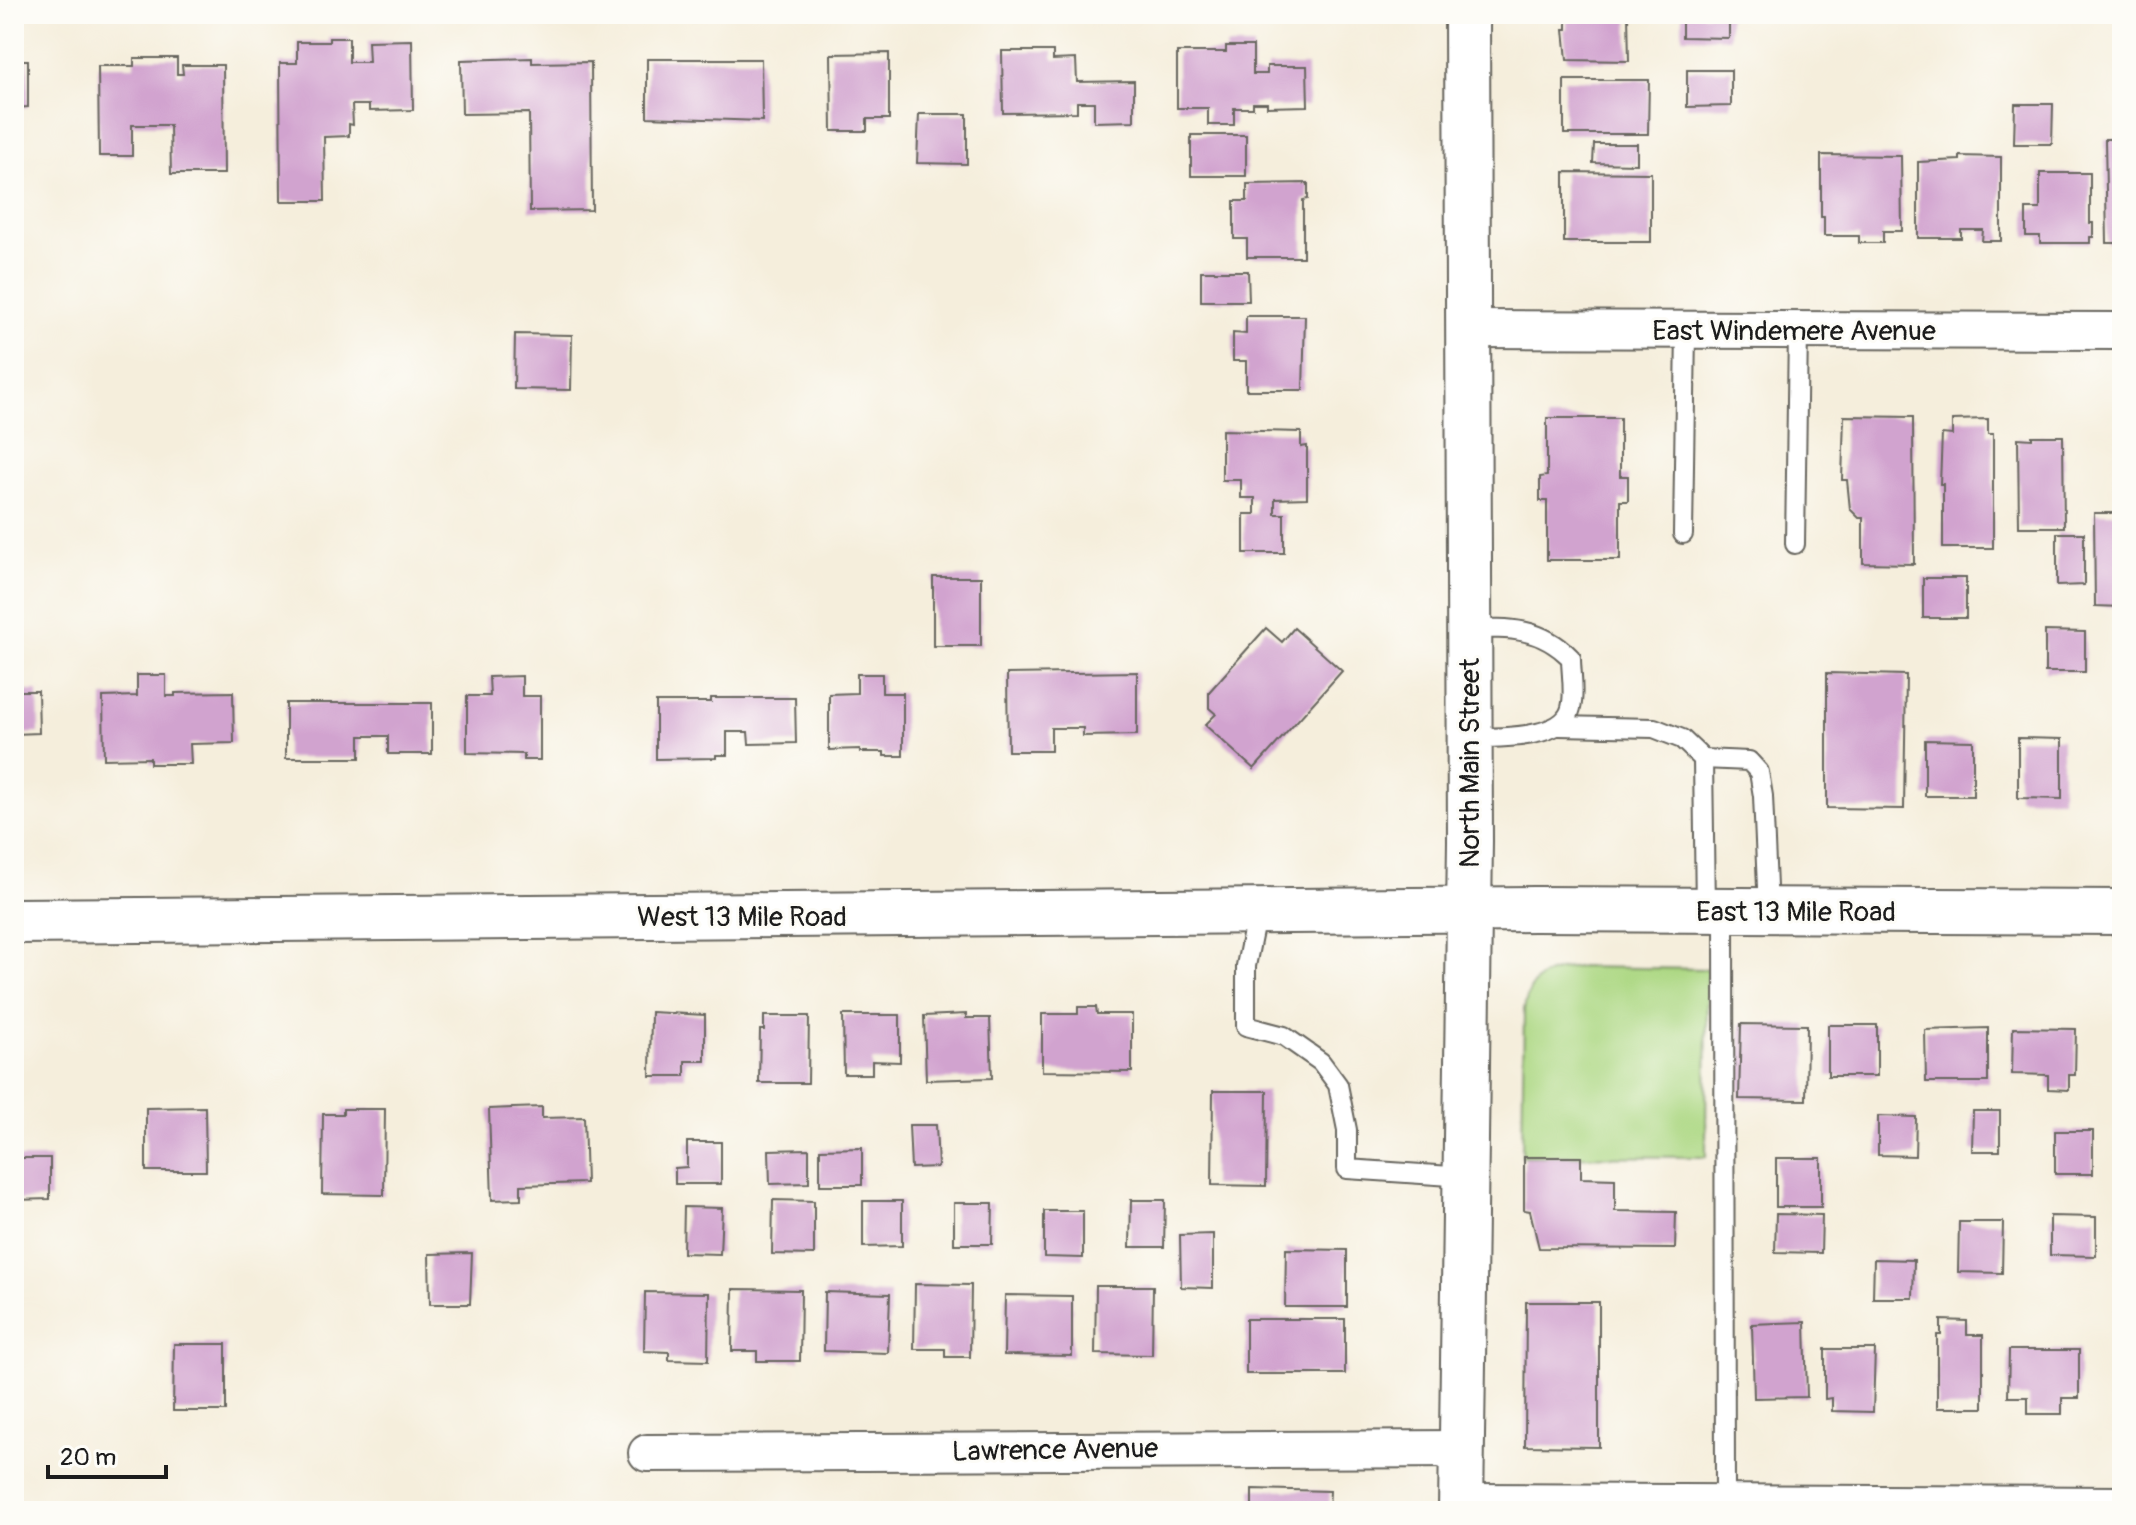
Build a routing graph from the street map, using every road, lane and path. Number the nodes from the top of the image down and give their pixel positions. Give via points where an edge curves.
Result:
1 (1467, 14) edge
2 (1467, 329) junction
3 (1686, 330) junction
4 (1798, 330) junction
5 (2122, 331) edge
6 (1683, 534) dead end
7 (1795, 544) dead end
8 (1469, 629) junction
9 (1559, 726) junction
10 (1469, 738) junction
11 (1703, 759) junction
12 (1469, 910) junction
13 (1768, 910) junction
14 (1257, 911) junction
15 (1714, 911) junction
16 (2122, 912) edge
17 (14, 921) edge
18 (1466, 1177) junction
19 (1462, 1449) junction
20 (647, 1453) dead end
21 (1725, 1504) junction
22 (2122, 1505) edge
23 (1461, 1506) edge

1 - 2 main road, North Main Street
2 - 3 street, East Windemere Avenue
2 - 8 main road, North Main Street
3 - 4 street, East Windemere Avenue
3 - 6 lane
4 - 5 street, East Windemere Avenue
4 - 7 lane
8 - 9 lane via 1519,628 1559,646 1571,658 1571,710
8 - 10 main road, North Main Street
9 - 10 lane via 1519,737
9 - 11 lane via 1654,728 1682,739
10 - 12 main road, North Main Street
11 - 13 lane via 1749,761 1759,772
11 - 15 lane
12 - 14 main road, West 13 Mile Road
12 - 15 main road, East 13 Mile Road
12 - 18 main road, North Main Street
13 - 15 main road, East 13 Mile Road
13 - 16 main road, East 13 Mile Road
14 - 17 main road, West 13 Mile Road
14 - 18 lane via 1246,966 1246,1026 1284,1036 1321,1062 1338,1085 1347,1130 1347,1169
15 - 21 lane
18 - 19 main road, North Main Street
19 - 20 street, Lawrence Avenue
19 - 23 main road, North Main Street
21 - 22 street
21 - 23 street

